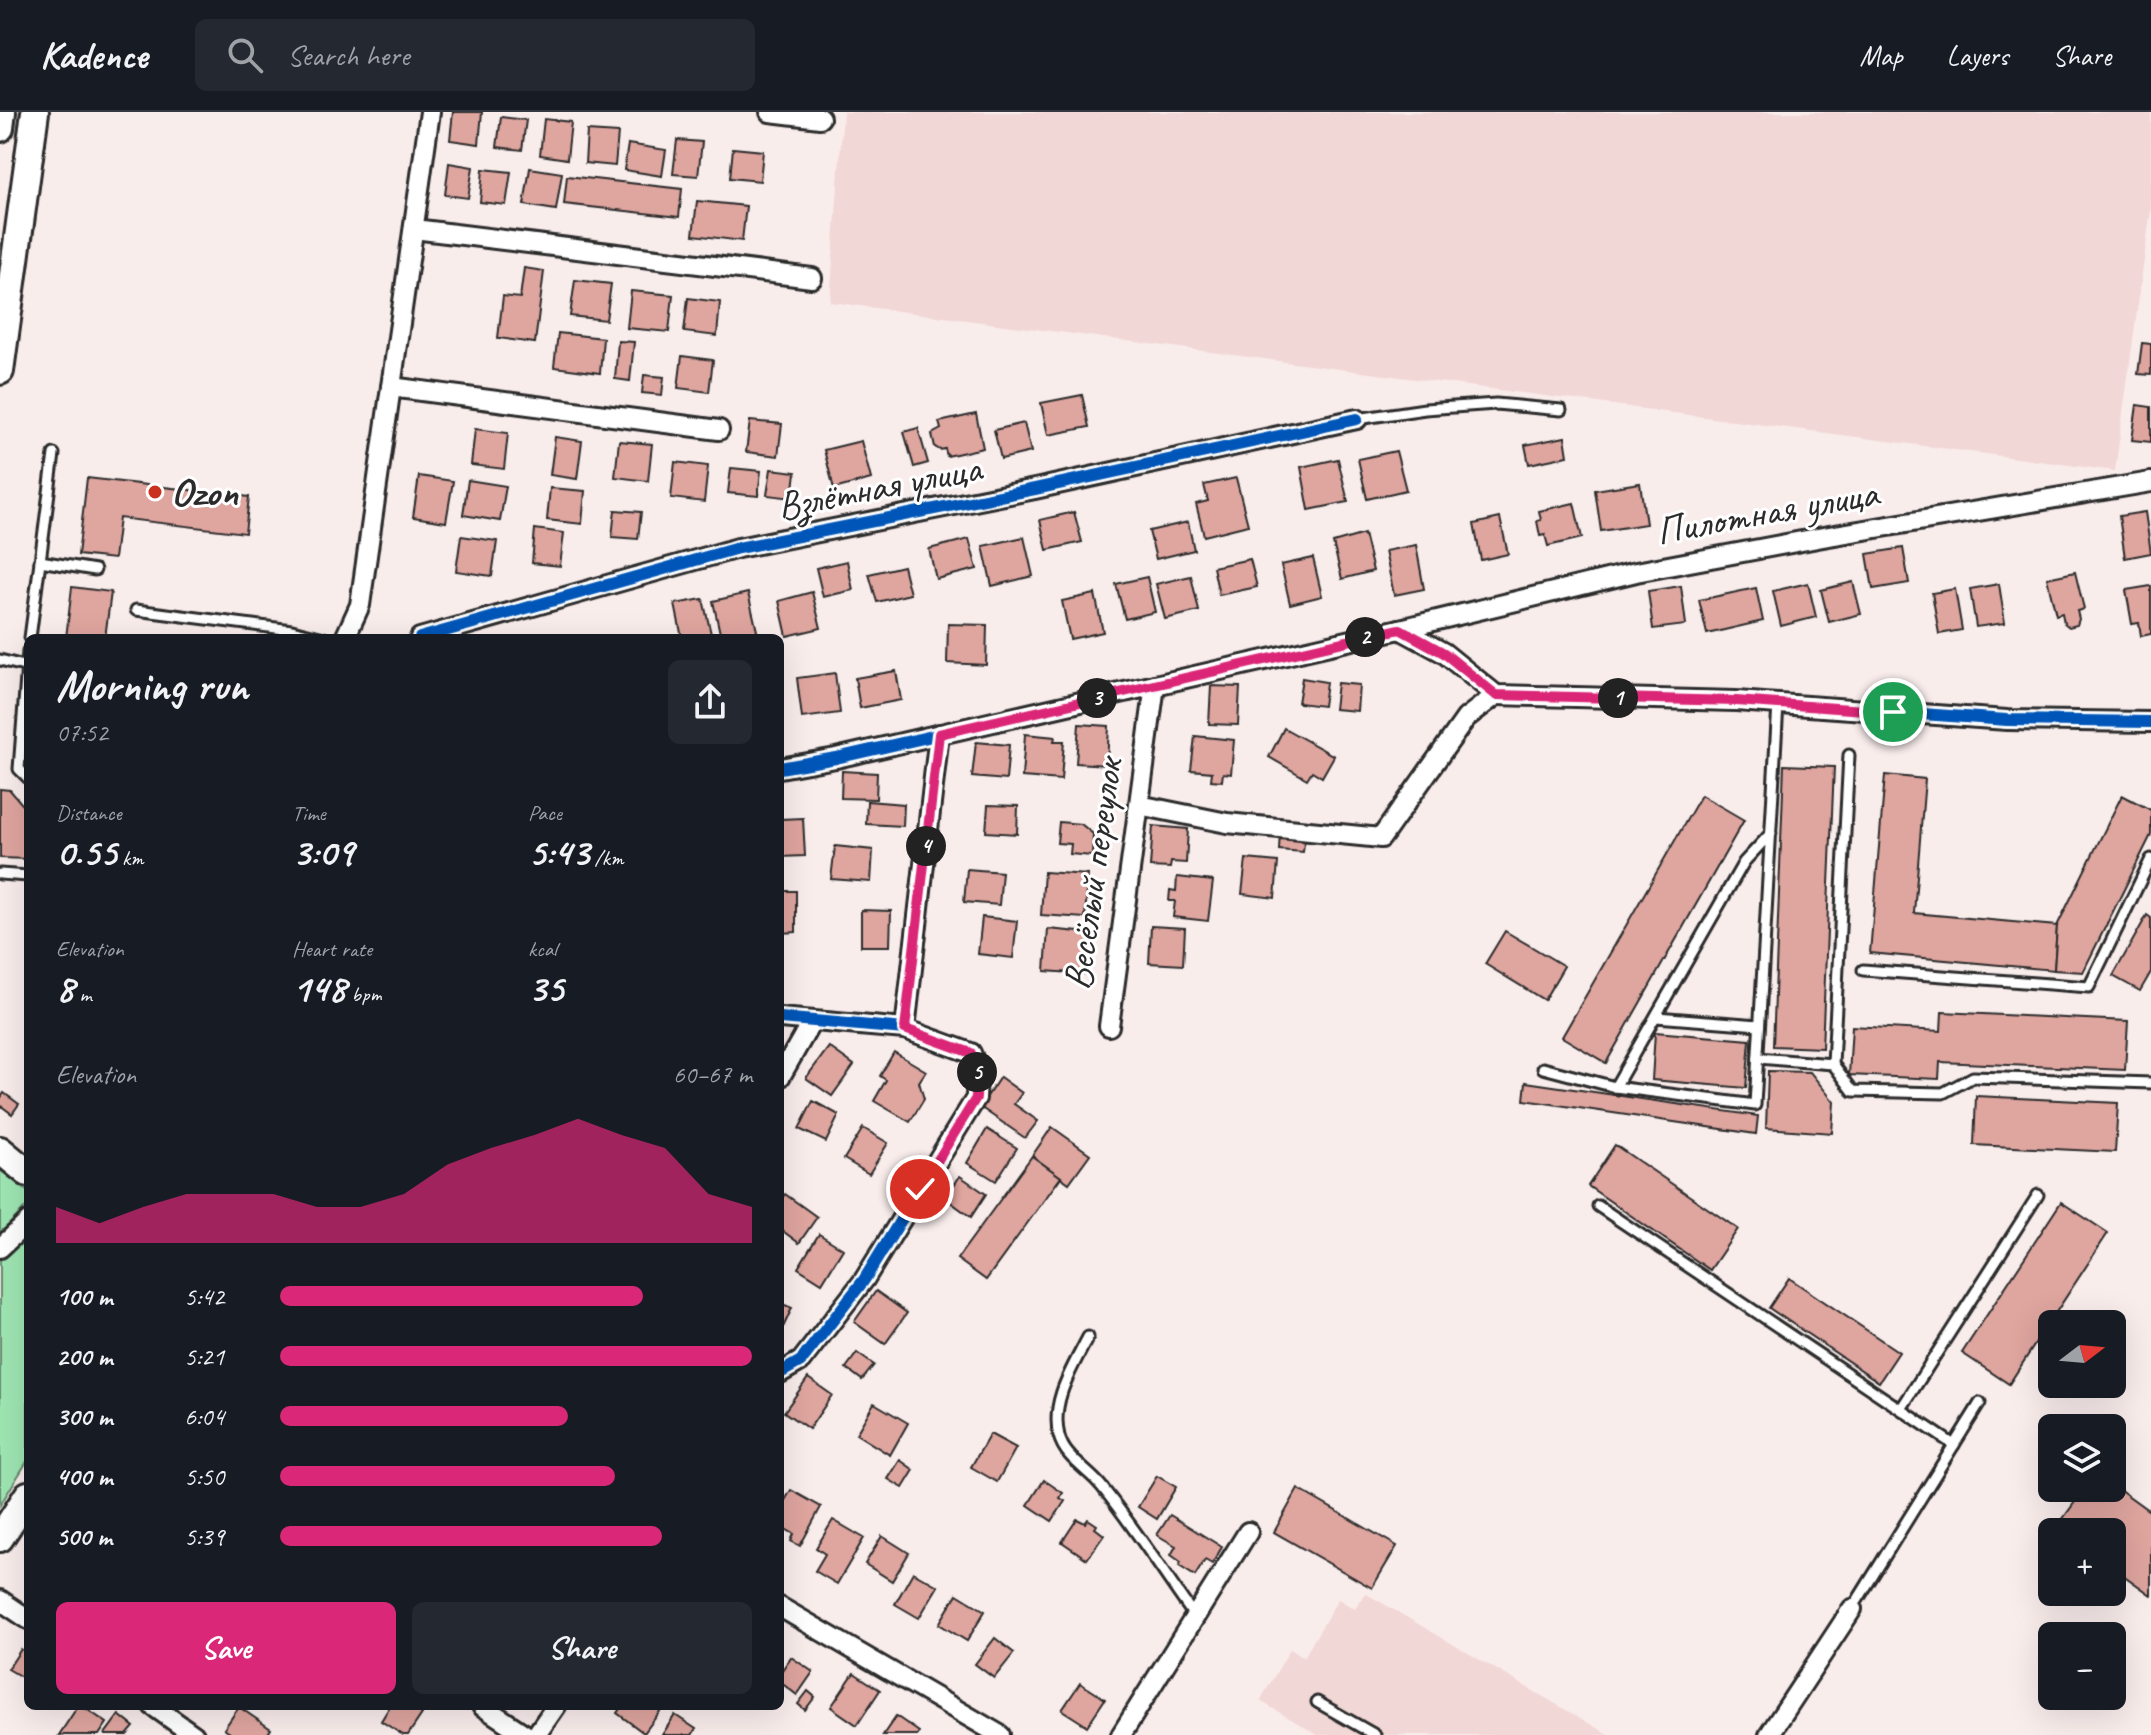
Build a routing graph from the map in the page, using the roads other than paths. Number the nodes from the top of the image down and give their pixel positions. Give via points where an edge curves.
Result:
1 (2, 112) edge
2 (35, 112) edge
3 (430, 112) edge
4 (770, 112) edge
5 (820, 118) dead end
6 (0, 128) edge
7 (414, 229) junction
8 (812, 278) dead end
9 (0, 371) edge
10 (391, 387) junction
11 (1561, 410) dead end
12 (1357, 419) joint
13 (719, 430) dead end
14 (54, 454) dead end
15 (2151, 482) edge
16 (40, 561) junction
17 (95, 570) dead end
18 (136, 610) dead end
19 (1400, 629) junction
20 (31, 634) edge
21 (308, 634) edge
22 (347, 634) edge
23 (434, 634) edge
24 (0, 660) edge
25 (24, 666) edge
26 (1155, 685) junction
27 (1496, 695) junction
28 (1778, 704) junction
29 (24, 705) edge
30 (2151, 722) edge
31 (939, 734) junction
32 (1849, 755) dead end
33 (784, 767) edge
34 (24, 774) edge
35 (1139, 805) junction
36 (1771, 833) junction
37 (2151, 859) edge
38 (0, 874) edge
39 (24, 876) edge
40 (1863, 970) dead end
41 (1656, 1017) junction
42 (784, 1018) edge
43 (812, 1021) junction
44 (1759, 1025) junction
45 (1109, 1026) dead end
46 (905, 1029) junction
47 (1758, 1058) junction
48 (1833, 1064) junction
49 (1543, 1068) dead end
50 (784, 1070) edge
51 (2151, 1083) edge
52 (1615, 1087) junction
53 (0, 1150) edge
54 (24, 1170) edge
55 (2038, 1195) dead end
56 (1598, 1206) dead end
57 (24, 1226) edge
58 (0, 1248) edge
59 (1088, 1337) dead end
60 (784, 1371) edge
61 (1980, 1403) dead end
62 (1901, 1409) junction
63 (1954, 1445) junction
64 (24, 1501) edge
65 (1248, 1532) dead end
66 (0, 1538) edge
67 (0, 1600) edge
68 (784, 1609) edge
69 (1852, 1609) joint
70 (24, 1616) edge
71 (1195, 1617) junction
72 (1317, 1702) dead end
73 (159, 1710) edge
74 (488, 1710) edge
75 (553, 1710) edge
76 (194, 1735) edge
77 (526, 1735) edge
78 (536, 1735) edge
79 (1000, 1735) edge
80 (1121, 1735) edge
81 (1375, 1735) edge
82 (1769, 1735) edge

1 - 6 main road
2 - 9 main road
3 - 7 street
4 - 5 street
7 - 8 street
7 - 10 street
10 - 13 street
10 - 22 street via 360,605
11 - 12 lane via 1496,404
12 - 23 street, Взлётная улица via 738,548
14 - 16 lane
15 - 19 street, Пилотная улица via 1636,572
16 - 17 lane
16 - 20 lane
18 - 21 lane
19 - 26 street, Пилотная улица
19 - 27 street via 1444,653
24 - 25 lane
26 - 31 street, Пилотная улица
26 - 35 street, Весёлый переулок
27 - 28 street
27 - 35 street via 1466,718 1381,838 1227,823
28 - 30 street via 2007,720
28 - 36 lane
29 - 34 lane via 19,769
31 - 33 street, Пилотная улица
31 - 46 street
32 - 48 lane
35 - 45 street, Весёлый переулок
36 - 41 lane via 1744,862
36 - 44 lane
37 - 40 lane via 2089,987
38 - 39 lane
41 - 44 lane
41 - 52 lane
42 - 43 street
43 - 46 street
43 - 50 street
44 - 47 lane
46 - 60 street via 971,1053 977,1068 976,1098 864,1280 801,1361
47 - 48 lane
47 - 52 lane via 1755,1105
48 - 51 lane via 1853,1091 1943,1093 1973,1077
49 - 52 lane
53 - 54 main road
55 - 62 lane
56 - 62 lane
57 - 58 street
59 - 71 lane via 1061,1392 1059,1436 1068,1456 1100,1484
61 - 63 lane
62 - 63 lane
63 - 69 lane
64 - 66 main road
65 - 71 street
67 - 70 street
68 - 79 street
69 - 82 street
71 - 80 street
72 - 81 lane
73 - 76 street
74 - 77 street
75 - 78 street

